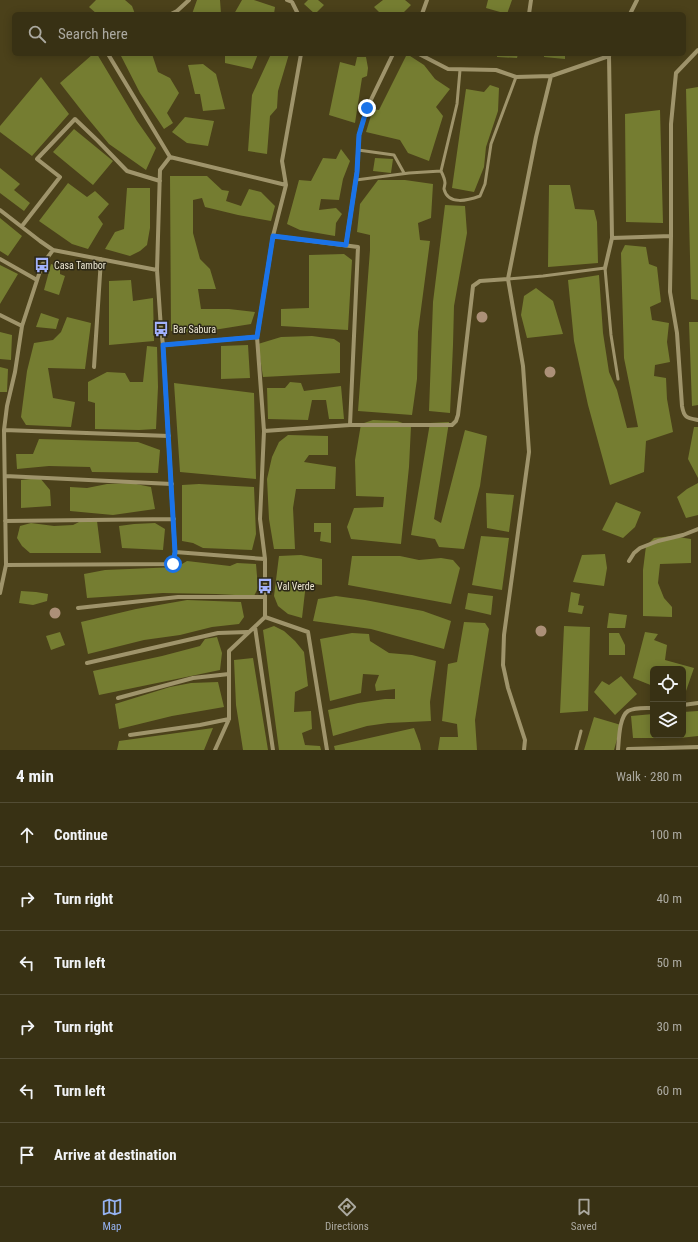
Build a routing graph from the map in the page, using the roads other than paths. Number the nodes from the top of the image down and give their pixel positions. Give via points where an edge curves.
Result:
1 (188, 0) edge
2 (287, 0) edge
3 (427, 0) edge
4 (531, 0) edge
5 (637, 0) edge
6 (293, 1) edge
7 (175, 12) edge
8 (297, 12) edge
9 (423, 12) edge
10 (529, 12) edge
11 (631, 12) edge
12 (698, 50) edge
13 (109, 56) edge
14 (301, 56) edge
15 (392, 56) edge
16 (423, 56) edge
17 (607, 56) edge
18 (610, 56) edge
19 (460, 70) junction
20 (551, 76) junction
21 (516, 77) junction
22 (358, 150) junction
23 (170, 157) junction
24 (442, 171) junction
25 (404, 173) junction
26 (356, 180) junction
27 (160, 181) junction
28 (286, 185) junction
29 (0, 210) edge
30 (22, 226) junction
31 (273, 236) junction
32 (671, 236) junction
33 (612, 238) junction
34 (346, 245) junction
35 (53, 250) junction
36 (0, 259) edge
37 (101, 259) junction
38 (605, 268) junction
39 (157, 270) junction
40 (508, 279) junction
41 (37, 280) junction
42 (0, 315) edge
43 (22, 326) junction
44 (257, 337) junction
45 (163, 345) junction
46 (94, 367) dead end
47 (618, 379) dead end
48 (698, 420) edge
49 (350, 425) junction
50 (4, 430) junction
51 (264, 431) junction
52 (169, 436) junction
53 (5, 476) junction
54 (172, 484) junction
55 (0, 506) edge
56 (5, 507) junction
57 (174, 518) junction
58 (5, 521) junction
59 (698, 529) edge
60 (175, 552) junction
61 (264, 559) junction
62 (629, 561) dead end
63 (6, 565) junction
64 (0, 593) edge
65 (265, 597) junction
66 (78, 608) dead end
67 (265, 617) junction
68 (255, 627) junction
69 (249, 632) junction
70 (88, 663) dead end
71 (229, 674) junction
72 (118, 698) dead end
73 (698, 703) edge
74 (686, 705) edge
75 (650, 708) edge
76 (229, 719) junction
77 (581, 731) dead end
78 (130, 735) dead end
79 (698, 747) edge
80 (628, 749) dead end
81 (681, 749) edge
82 (215, 750) edge
83 (272, 750) edge
84 (327, 750) edge
85 (524, 750) edge
86 (576, 750) edge
87 (618, 750) edge

1 - 7 street
2 - 6 street
3 - 9 street
4 - 10 street
5 - 11 street
6 - 8 street
12 - 32 street via 676,73 671,124
13 - 23 street
14 - 28 street via 282,161
15 - 22 street via 367,108 359,135
16 - 19 street via 448,69
17 - 20 street
18 - 33 street
19 - 21 street via 496,70
19 - 24 lane via 457,104
20 - 21 street
20 - 40 street via 536,137
21 - 24 lane via 491,144 480,196 456,201 448,196 444,189
22 - 25 lane via 394,155
22 - 26 street
23 - 27 street via 160,170
23 - 28 street
24 - 25 lane
25 - 26 lane
26 - 34 street
27 - 30 street via 127,171 75,119 37,159 60,177
27 - 39 street
28 - 31 street
29 - 30 street
30 - 35 street
31 - 34 street
31 - 44 street
32 - 33 street
32 - 48 street via 670,292 677,333 683,414 688,419
33 - 38 street
34 - 49 street via 358,247
35 - 37 street
35 - 41 street via 42,265
36 - 41 street
37 - 39 street
37 - 46 street
38 - 40 lane
38 - 47 lane
39 - 45 street
40 - 49 street via 480,281 473,286 458,415 452,425
40 - 85 street via 523,366 529,452 504,635 503,665 525,740
41 - 43 street
42 - 43 street
43 - 50 street
44 - 45 street
44 - 51 street
45 - 52 street
49 - 51 street
50 - 52 street
50 - 53 street
51 - 61 street via 260,519
52 - 54 street
53 - 54 street
53 - 56 street
54 - 57 street
55 - 56 street
56 - 58 street
57 - 58 street
57 - 60 street
58 - 63 street
59 - 62 street via 640,548
60 - 61 street
60 - 63 street via 173,564
61 - 65 street
63 - 64 street
65 - 66 street via 178,597
65 - 67 street
67 - 68 street
67 - 84 street via 308,632
68 - 69 street
68 - 83 street
69 - 70 street via 218,633
69 - 71 street via 229,651
71 - 72 street via 193,678
71 - 76 street
73 - 74 street
75 - 87 street via 635,709 627,712 622,718
76 - 78 street
76 - 82 street
77 - 86 lane
79 - 81 street
80 - 81 street

